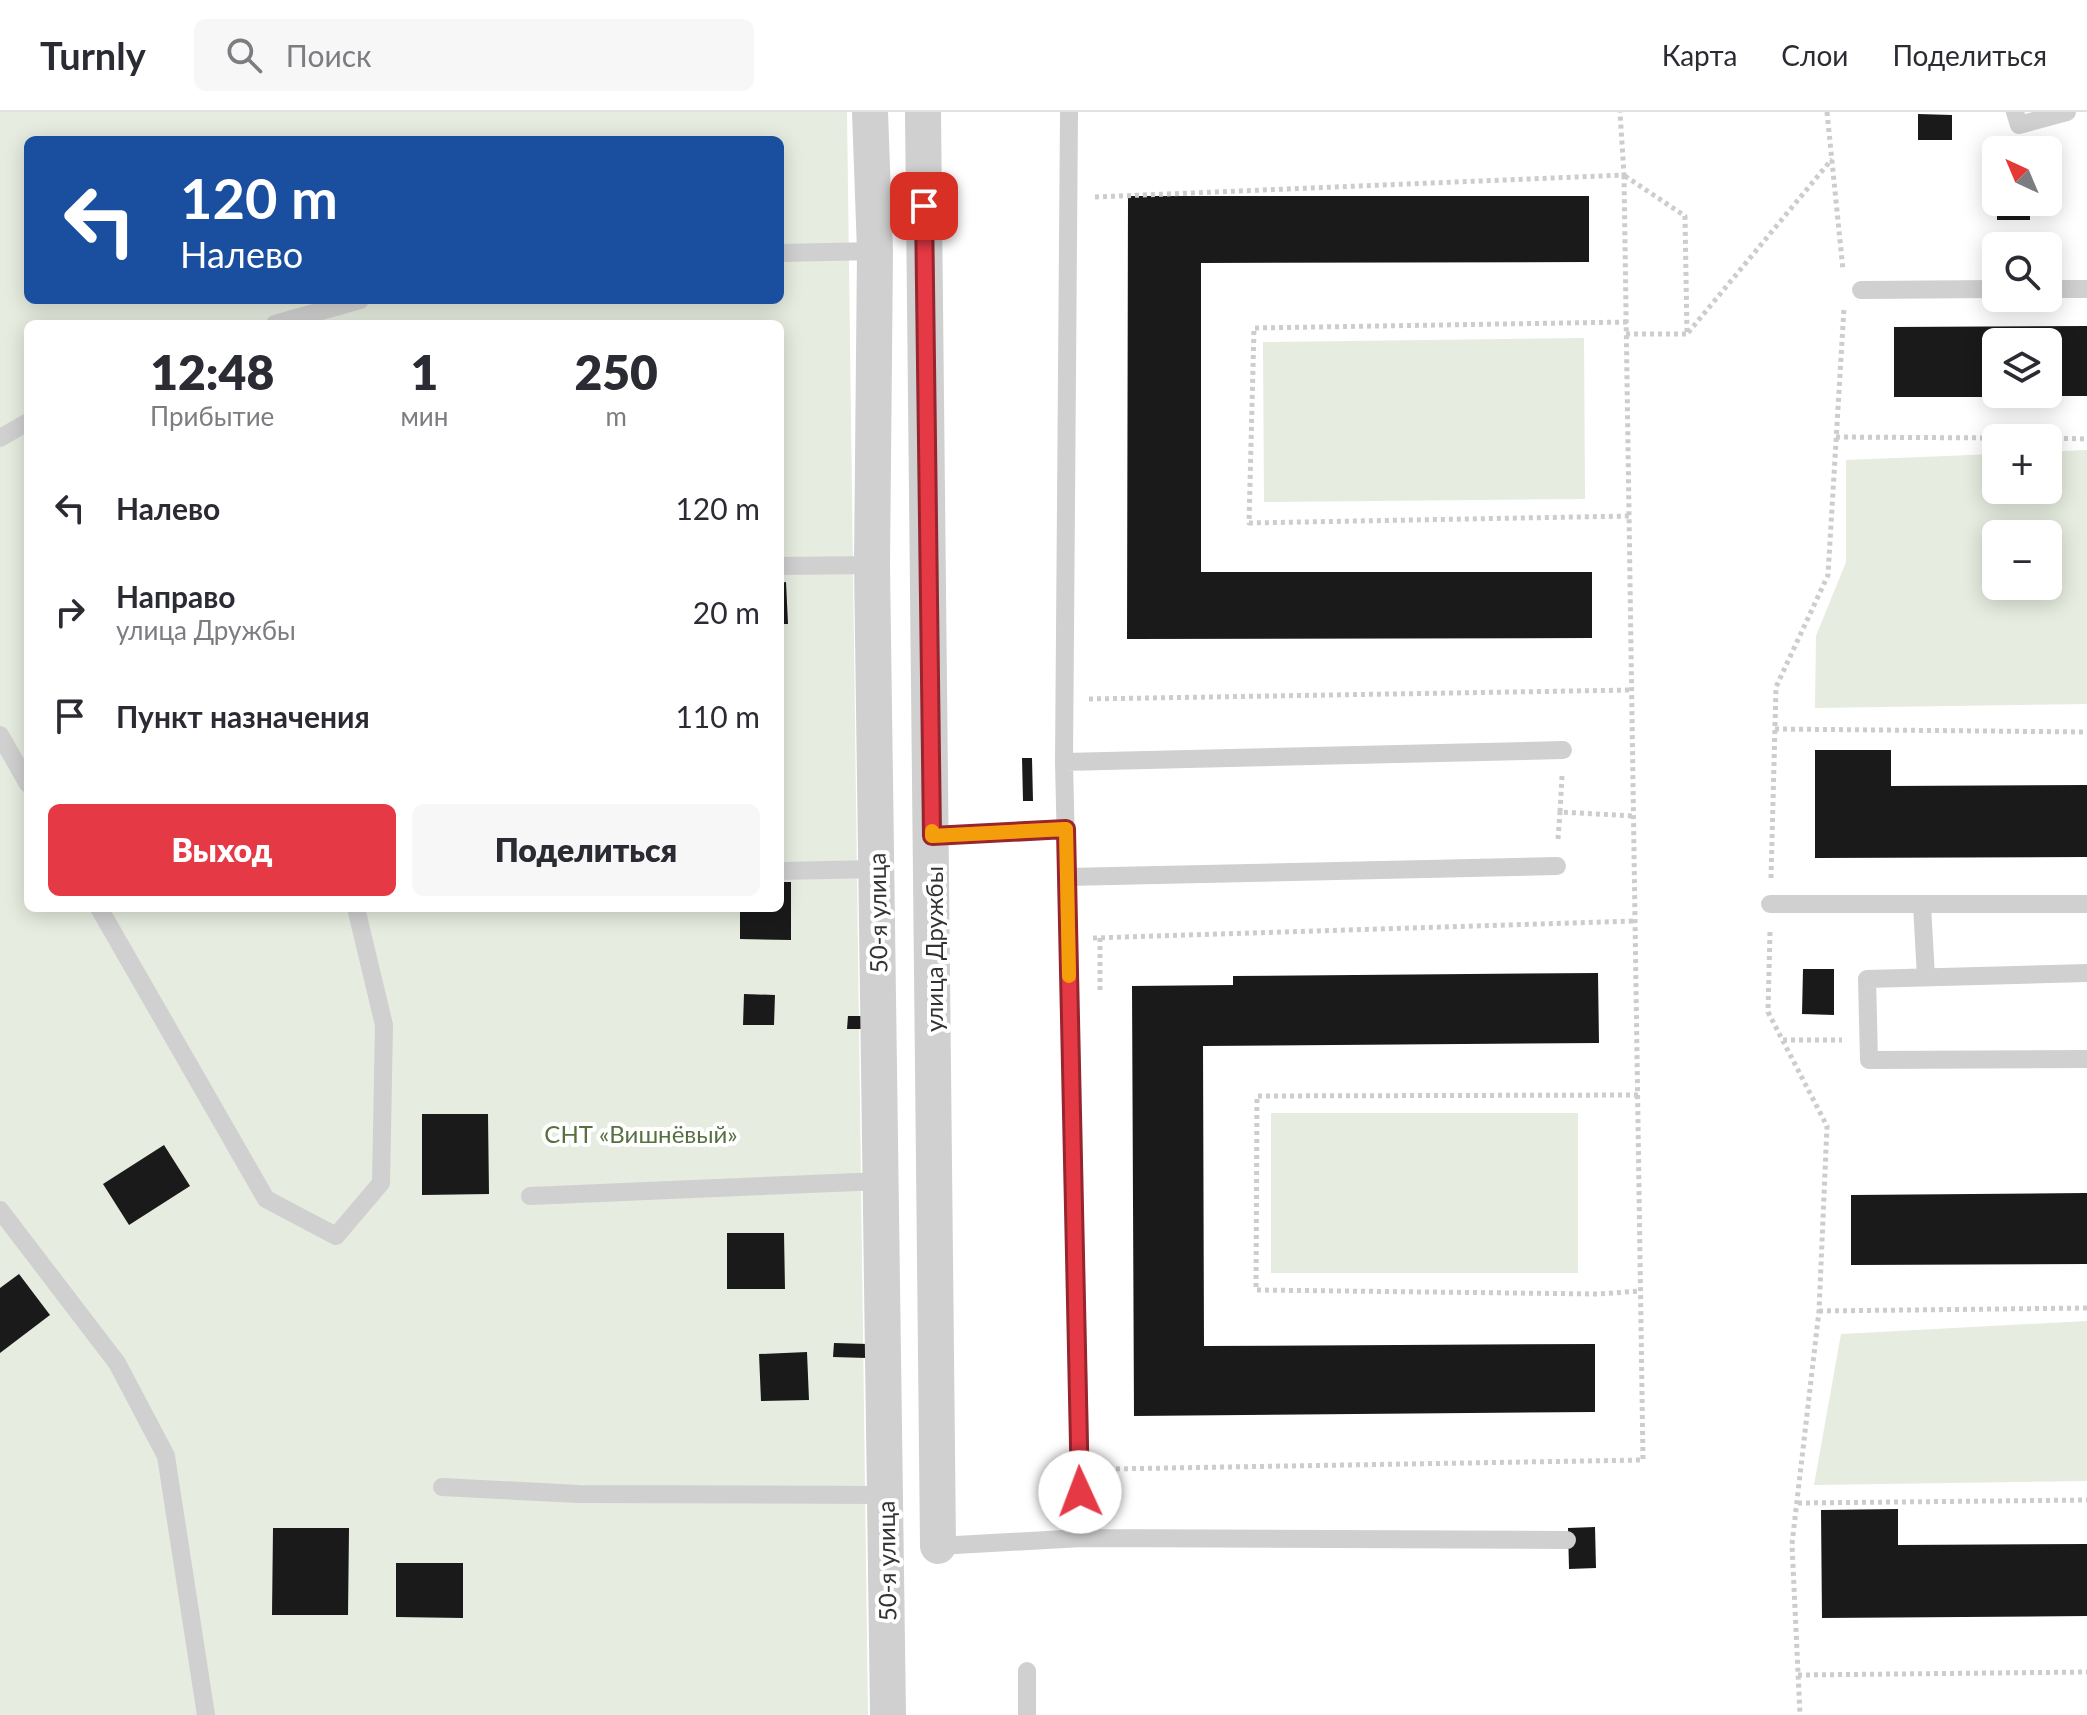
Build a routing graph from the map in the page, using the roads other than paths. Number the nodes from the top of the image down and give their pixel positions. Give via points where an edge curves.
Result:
1 (870, 112) edge
2 (923, 112) edge
3 (1069, 112) edge
4 (2015, 112) edge
5 (2067, 112) edge
6 (875, 251) junction
7 (784, 253) edge
8 (1982, 289) edge
9 (2062, 289) edge
10 (2087, 289) edge
11 (1861, 290) dead end
12 (346, 304) edge
13 (289, 320) edge
14 (24, 424) edge
15 (0, 438) edge
16 (872, 565) junction
17 (784, 566) edge
18 (0, 735) edge
19 (1563, 750) road end
20 (1064, 762) junction
21 (24, 777) edge
22 (1066, 829) junction
23 (932, 836) junction
24 (1557, 866) dead end
25 (876, 869) junction
26 (784, 871) edge
27 (1067, 877) junction
28 (1770, 904) dead end
29 (2087, 904) edge
30 (1922, 905) junction
31 (101, 912) edge
32 (357, 912) edge
33 (2087, 973) edge
34 (1926, 977) junction
35 (2087, 1059) edge
36 (881, 1181) junction
37 (530, 1196) dead end
38 (0, 1210) edge
39 (442, 1487) dead end
40 (885, 1495) junction
41 (1082, 1538) junction
42 (1567, 1540) dead end
43 (938, 1546) joint
44 (1027, 1671) dead end
45 (206, 1715) edge
46 (888, 1715) edge
47 (1027, 1715) edge

1 - 6 street, 50-я улица
2 - 23 street, улица Дружбы
3 - 20 lane
4 - 5 lane via 2019,125
6 - 7 lane
6 - 16 street, 50-я улица
8 - 11 lane
9 - 10 lane
12 - 13 lane
14 - 15 lane
16 - 17 lane
16 - 25 street, 50-я улица
18 - 21 lane
19 - 20 lane
20 - 22 lane
22 - 23 lane
22 - 27 lane
23 - 43 street, улица Дружбы
24 - 27 lane
25 - 26 lane
25 - 36 street, 50-я улица
27 - 41 lane
28 - 30 lane
29 - 30 lane
30 - 34 lane
31 - 32 lane via 266,1199 336,1236 381,1183 384,1025
33 - 34 lane
34 - 35 lane via 1867,979 1869,1060
36 - 37 lane
36 - 40 street, 50-я улица
38 - 45 lane via 117,1363 166,1456
39 - 40 lane via 579,1494
40 - 46 street, 50-я улица
41 - 42 lane
41 - 43 lane
44 - 47 lane

